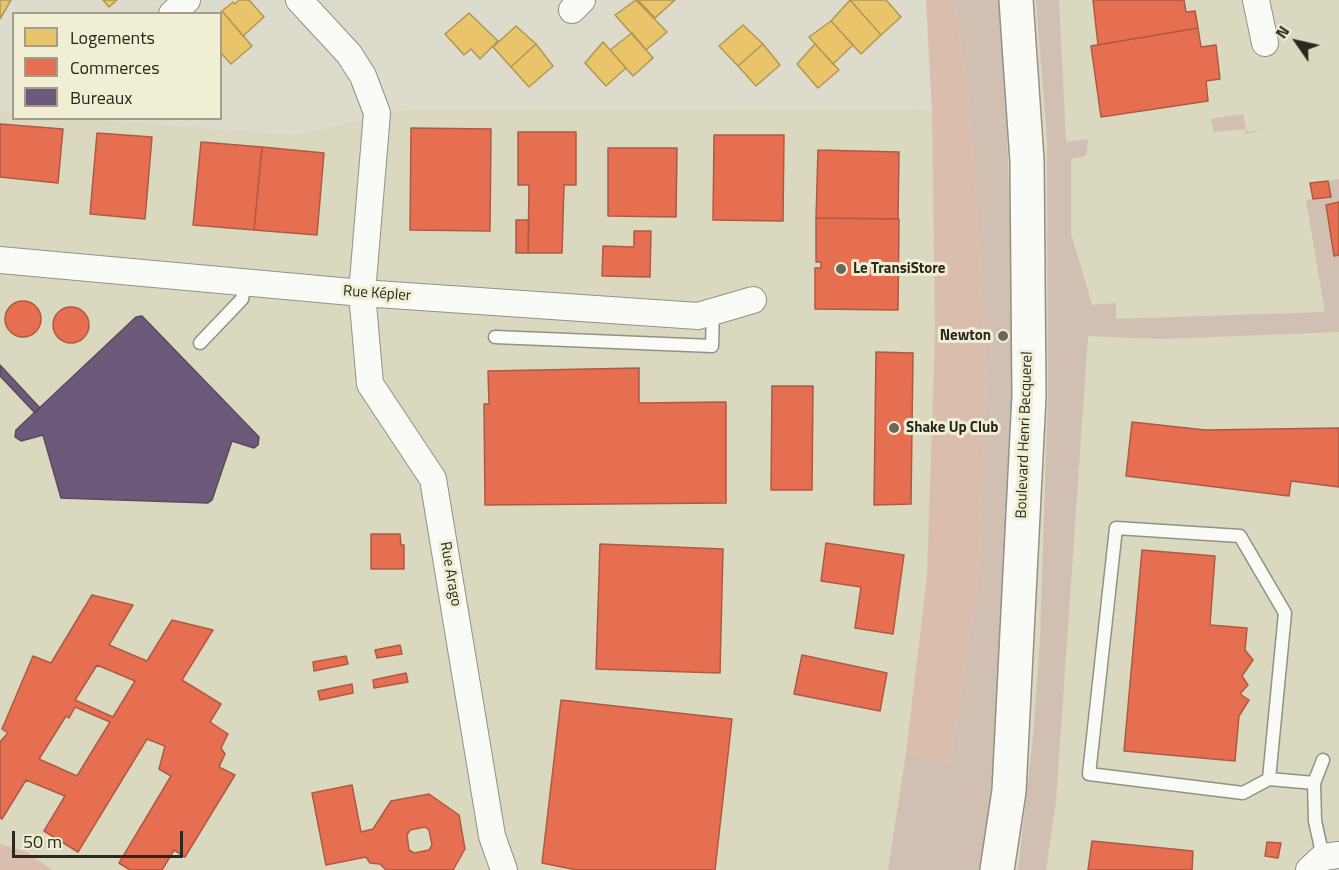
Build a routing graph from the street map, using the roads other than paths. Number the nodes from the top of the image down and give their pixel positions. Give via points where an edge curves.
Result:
1 (187, 0) edge
2 (299, 0) edge
3 (1016, 0) edge
4 (1256, 0) edge
5 (174, 12) edge
6 (1265, 43) dead end
7 (0, 260) edge
8 (245, 283) junction
9 (362, 293) junction
10 (753, 300) dead end
11 (713, 311) junction
12 (495, 337) dead end
13 (200, 343) dead end
14 (1323, 760) dead end
15 (1269, 779) junction
16 (1314, 783) junction
17 (1324, 860) edge
18 (504, 870) edge
19 (998, 870) edge

1 - 5 street
2 - 9 street, Rue Arago via 349,54 363,76 377,113
3 - 19 main road, Boulevard Henri Becquerel via 1027,161 1029,396 1009,791
4 - 6 street
7 - 8 street, Rue Képler
8 - 9 street, Rue Képler
8 - 13 lane via 242,299
9 - 11 street, Rue Képler via 698,316
9 - 18 street, Rue Arago via 370,384 433,479 492,836
10 - 11 street, Rue Képler
11 - 12 lane via 712,346
14 - 16 lane
15 - 15 lane via 1243,793 1089,774 1116,528 1240,536 1285,613
15 - 16 lane
16 - 17 lane via 1315,821

